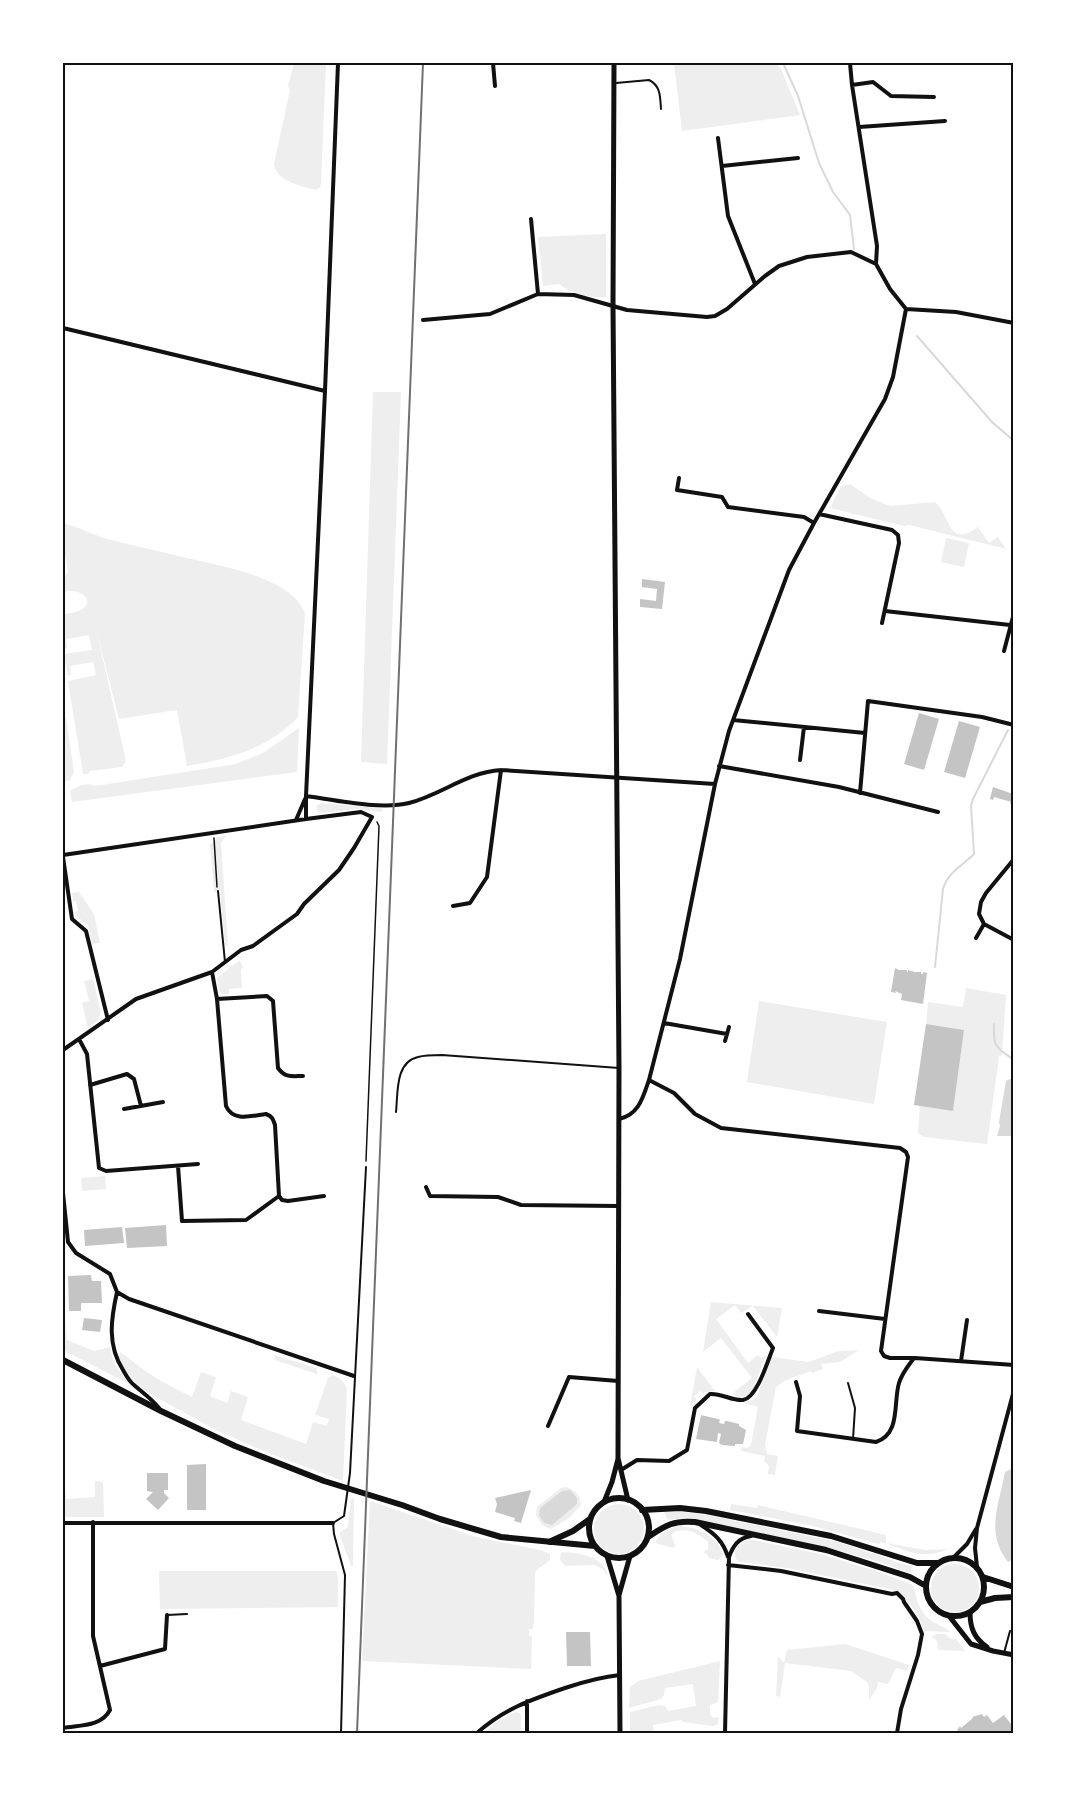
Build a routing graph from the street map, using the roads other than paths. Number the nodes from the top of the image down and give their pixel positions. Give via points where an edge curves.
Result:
1 (338, 63) edge
2 (493, 63) edge
3 (614, 63) edge
4 (850, 63) edge
5 (614, 83) junction
6 (852, 85) junction
7 (495, 86) dead end
8 (934, 97) dead end
9 (662, 109) dead end
10 (945, 121) dead end
11 (859, 127) junction
12 (718, 138) dead end
13 (798, 158) dead end
14 (722, 166) junction
15 (531, 219) dead end
16 (876, 264) junction
17 (755, 284) junction
18 (538, 294) junction
19 (613, 306) junction
20 (906, 309) junction
21 (423, 320) dead end
22 (1014, 322) edge
23 (63, 328) edge
24 (325, 391) junction
25 (678, 478) dead end
26 (819, 514) junction
27 (814, 523) junction
28 (885, 611) junction
29 (1014, 613) edge
30 (882, 623) dead end
31 (1010, 625) junction
32 (1004, 651) dead end
33 (733, 720) junction
34 (1014, 725) edge
35 (804, 727) junction
36 (865, 733) junction
37 (800, 760) dead end
38 (718, 766) junction
39 (501, 770) junction
40 (617, 776) junction
41 (715, 784) junction
42 (860, 793) junction
43 (306, 796) junction
44 (938, 812) dead end
45 (306, 819) junction
46 (296, 820) junction
47 (63, 856) edge
48 (1014, 859) edge
49 (218, 891) road end
50 (453, 906) dead end
51 (984, 924) junction
52 (976, 938) dead end
53 (1014, 940) edge
54 (225, 962) junction
55 (212, 972) junction
56 (217, 999) junction
57 (108, 1020) junction
58 (664, 1023) junction
59 (729, 1027) dead end
60 (727, 1034) junction
61 (79, 1039) junction
62 (725, 1041) dead end
63 (63, 1050) edge
64 (619, 1068) junction
65 (303, 1076) dead end
66 (649, 1080) junction
67 (90, 1085) junction
68 (163, 1102) dead end
69 (141, 1106) junction
70 (124, 1109) dead end
71 (396, 1112) dead end
72 (619, 1119) junction
73 (198, 1164) dead end
74 (178, 1166) junction
75 (366, 1167) road end
76 (426, 1187) dead end
77 (63, 1193) edge
78 (279, 1196) junction
79 (324, 1196) dead end
80 (618, 1206) junction
81 (117, 1292) junction
82 (819, 1311) dead end
83 (747, 1314) dead end
84 (885, 1319) junction
85 (967, 1320) dead end
86 (915, 1358) junction
87 (63, 1360) edge
88 (961, 1361) junction
89 (1014, 1365) edge
90 (354, 1376) junction
91 (619, 1381) junction
92 (796, 1382) dead end
93 (848, 1383) dead end
94 (1014, 1390) edge
95 (161, 1411) junction
96 (548, 1426) dead end
97 (853, 1439) junction
98 (618, 1458) junction
99 (621, 1470) junction
100 (628, 1500) junction
101 (604, 1502) junction
102 (642, 1510) junction
103 (590, 1519) junction
104 (93, 1522) junction
105 (695, 1522) junction
106 (63, 1523) edge
107 (333, 1523) junction
108 (977, 1528) junction
109 (757, 1535) junction
110 (648, 1537) junction
111 (549, 1542) junction
112 (595, 1546) junction
113 (607, 1556) junction
114 (630, 1556) junction
115 (729, 1557) junction
116 (953, 1558) junction
117 (938, 1563) junction
118 (728, 1565) junction
119 (977, 1567) junction
120 (982, 1577) junction
121 (926, 1586) junction
122 (1014, 1587) edge
123 (619, 1596) junction
124 (1014, 1597) edge
125 (980, 1602) junction
126 (970, 1612) junction
127 (187, 1614) dead end
128 (167, 1615) joint
129 (949, 1616) junction
130 (1010, 1631) dead end
131 (993, 1651) junction
132 (1004, 1653) junction
133 (1014, 1655) edge
134 (100, 1666) junction
135 (620, 1675) junction
136 (527, 1701) junction
137 (63, 1728) edge
138 (341, 1733) edge
139 (477, 1733) edge
140 (527, 1733) edge
141 (620, 1733) edge
142 (725, 1733) edge
143 (897, 1733) edge

1 - 24 street
2 - 7 street
3 - 5 main road
4 - 6 street
5 - 9 lane via 653,82 658,87
5 - 19 main road
6 - 8 street via 873,82 891,96
6 - 11 street
10 - 11 street
11 - 16 street via 877,246
12 - 14 street
13 - 14 street
14 - 17 street via 728,216
15 - 18 street
16 - 17 street via 851,252 807,257 779,266
16 - 20 street
17 - 19 street via 715,316
18 - 19 street via 574,295
18 - 21 street via 490,314
19 - 40 main road
20 - 22 street
20 - 26 street via 885,399
23 - 24 street
24 - 43 street
25 - 27 street via 677,490 722,497 728,507 804,517
26 - 27 street
26 - 28 street via 892,530 898,535
27 - 33 street via 778,596
28 - 30 street
28 - 31 street
29 - 31 street
31 - 32 street
33 - 35 street
33 - 38 street
34 - 36 street via 868,701
35 - 36 street
35 - 37 street
36 - 42 street
38 - 41 street
38 - 42 street
39 - 40 street
39 - 43 street via 471,777 407,803 378,805
39 - 50 street via 487,877 470,903
40 - 41 street
40 - 64 main road
41 - 58 street
42 - 44 street
43 - 45 street
43 - 46 street
45 - 46 street
45 - 54 street via 361,812 372,817 339,870 297,914
46 - 47 street
47 - 57 street via 72,919 86,930
48 - 51 street via 981,902 979,914
49 - 54 lane
51 - 52 street
51 - 53 street
54 - 55 street
55 - 56 street
55 - 57 street via 136,999
56 - 65 street via 270,997 278,1068 286,1077
56 - 78 street via 225,1107 238,1117 266,1114 273,1119
57 - 61 street
58 - 60 street
58 - 66 street
59 - 60 street
60 - 62 street
61 - 63 street
61 - 67 street via 87,1054
64 - 71 lane via 442,1054 417,1057 406,1062 401,1070
64 - 72 main road
66 - 72 street via 634,1112
66 - 84 street via 674,1093 695,1114 721,1128 900,1148 906,1152
67 - 69 street via 128,1074 134,1079
67 - 74 street via 99,1168 105,1171
68 - 69 street
69 - 70 street
72 - 80 main road
73 - 74 street
74 - 78 street via 182,1221 246,1220
75 - 90 lane
76 - 80 street via 430,1196 498,1197 521,1205
77 - 81 street via 68,1242 76,1253 110,1274
78 - 79 street via 288,1201
80 - 91 main road
81 - 90 street
81 - 95 street via 111,1337 117,1360 132,1384
82 - 84 street
83 - 99 street via 773,1348 755,1392 742,1400 710,1394 695,1408 687,1450 669,1461 637,1460
84 - 86 street via 881,1350 884,1356
85 - 88 street
86 - 88 street
86 - 97 street via 898,1384 890,1433 876,1442
87 - 95 main road
88 - 89 street
90 - 107 lane via 344,1516
91 - 96 street via 569,1377
91 - 98 main road
92 - 97 street via 800,1396 797,1431
93 - 97 lane via 855,1408
94 - 108 street
95 - 111 main road via 324,1481 501,1537
98 - 99 main road
98 - 101 main road
99 - 100 main road
100 - 101 main road
100 - 102 main road
101 - 103 main road
102 - 110 main road via 649,1527
102 - 117 main road via 706,1511 831,1536 917,1563
103 - 111 main road
103 - 112 main road
104 - 106 street
104 - 107 street
104 - 134 street via 93,1636
105 - 109 main road
105 - 110 main road via 668,1524
105 - 115 street via 717,1536
107 - 138 lane via 345,1575
108 - 116 street
108 - 119 street
109 - 115 street via 737,1542
109 - 121 main road via 826,1550 910,1577
110 - 114 main road via 638,1552
111 - 112 main road
112 - 113 main road
113 - 114 main road
113 - 123 main road
114 - 123 main road
115 - 118 street
116 - 117 main road
116 - 119 main road via 962,1558
117 - 121 main road via 931,1569
118 - 142 street
118 - 143 street via 897,1593 922,1634
119 - 120 main road
120 - 122 main road
120 - 125 main road
121 - 129 main road via 935,1608
123 - 135 main road
124 - 125 main road
125 - 126 main road
126 - 129 main road
126 - 131 main road via 970,1626 977,1640
127 - 128 lane
128 - 134 street via 165,1649
129 - 131 main road via 972,1644
130 - 132 lane
131 - 132 main road
132 - 133 main road
134 - 137 street via 110,1710 99,1722
135 - 136 street via 601,1677
135 - 141 main road
136 - 139 street via 502,1713
136 - 140 street

